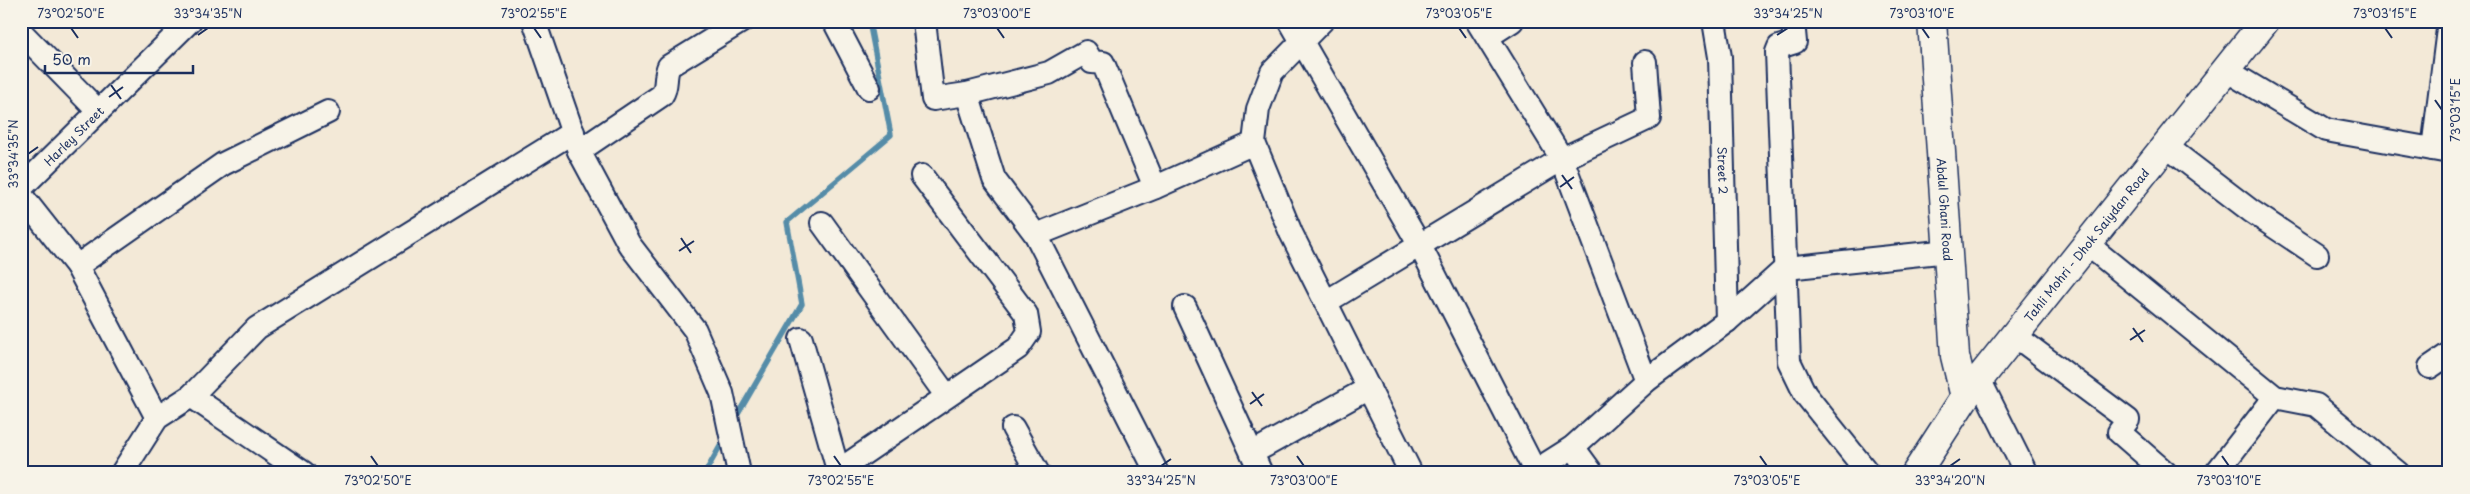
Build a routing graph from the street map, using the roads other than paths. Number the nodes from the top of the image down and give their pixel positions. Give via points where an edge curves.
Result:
1 (190, 21) edge
2 (534, 21) edge
3 (742, 21) edge
4 (834, 21) edge
5 (924, 21) edge
6 (1290, 21) edge
7 (1322, 21) edge
8 (1512, 21) edge
9 (1714, 21) edge
10 (1793, 21) edge
11 (1932, 21) edge
12 (2265, 21) edge
13 (2449, 21) edge
14 (1482, 29) edge
15 (21, 32) edge
16 (1302, 42) junction
17 (1645, 62) dead end
18 (2226, 70) junction
19 (869, 88) dead end
20 (967, 94) junction
21 (98, 111) junction
22 (328, 112) dead end
23 (576, 141) junction
24 (1254, 143) junction
25 (2166, 146) junction
26 (2441, 150) edge
27 (1562, 159) junction
28 (922, 176) dead end
29 (1155, 187) junction
30 (21, 188) edge
31 (21, 195) edge
32 (822, 223) dead end
33 (1036, 235) junction
34 (1419, 244) junction
35 (2087, 244) junction
36 (1948, 251) junction
37 (2317, 256) dead end
38 (77, 266) junction
39 (1786, 268) junction
40 (1326, 302) junction
41 (1185, 307) dead end
42 (1727, 321) junction
43 (2014, 335) junction
44 (801, 339) dead end
45 (2449, 354) edge
46 (2430, 367) dead end
47 (1646, 381) junction
48 (1369, 388) junction
49 (1972, 388) junction
50 (946, 395) junction
51 (191, 396) junction
52 (2275, 397) junction
53 (157, 418) junction
54 (1013, 428) dead end
55 (1573, 447) junction
56 (1256, 463) edge
57 (837, 472) edge
58 (1533, 472) edge
59 (122, 473) edge
60 (304, 473) edge
61 (739, 473) edge
62 (1038, 473) edge
63 (1157, 473) edge
64 (1411, 473) edge
65 (1592, 473) edge
66 (1868, 473) edge
67 (1916, 473) edge
68 (2026, 473) edge
69 (2166, 473) edge
70 (2216, 473) edge
71 (2398, 473) edge

1 - 21 street, Harley Street
2 - 23 street
3 - 23 street via 669,66 662,95
4 - 19 street
5 - 20 street via 933,99
6 - 16 street
7 - 16 street
8 - 14 street
9 - 42 street, Street 2 via 1720,57
10 - 39 street via 1795,42 1779,47 1777,52
11 - 36 street, Abdul Ghani Road
12 - 18 street, Tahli Mohri - Dhok Saiydan Road
13 - 26 street
14 - 27 street
15 - 21 street
16 - 24 street via 1272,72 1258,109
16 - 34 street
17 - 27 street via 1649,118
18 - 25 street, Tahli Mohri - Dhok Saiydan Road
18 - 26 street via 2326,130
20 - 29 street via 1049,73 1086,52 1092,62 1103,63
20 - 33 street via 994,179
21 - 30 street, Harley Street
22 - 38 street via 223,164
23 - 51 street via 258,328
23 - 61 street via 629,244 694,330 722,393
24 - 29 street
24 - 40 street via 1291,234
25 - 35 street, Tahli Mohri - Dhok Saiydan Road
25 - 37 street via 2251,212
27 - 34 street
27 - 47 street
28 - 50 street via 1026,314 1029,332 1018,348
29 - 33 street
31 - 38 street
32 - 50 street
33 - 63 street
34 - 40 street
34 - 58 street
35 - 43 street, Tahli Mohri - Dhok Saiydan Road
35 - 52 street
36 - 39 street
36 - 49 street, Abdul Ghani Road via 1955,356
38 - 53 street
39 - 42 street
39 - 66 street via 1789,361 1805,394
40 - 48 street
41 - 56 street
42 - 47 street
43 - 49 street, Tahli Mohri - Dhok Saiydan Road
43 - 69 street via 2128,420 2119,432
44 - 57 street
45 - 46 street
47 - 55 street
48 - 56 street
48 - 64 street
49 - 67 street, Tahli Mohri - Dhok Saiydan Road
49 - 68 street
50 - 57 street
51 - 53 street
51 - 60 street
52 - 70 street
52 - 71 street via 2316,405
53 - 59 street
54 - 62 street
55 - 58 street
55 - 65 street

